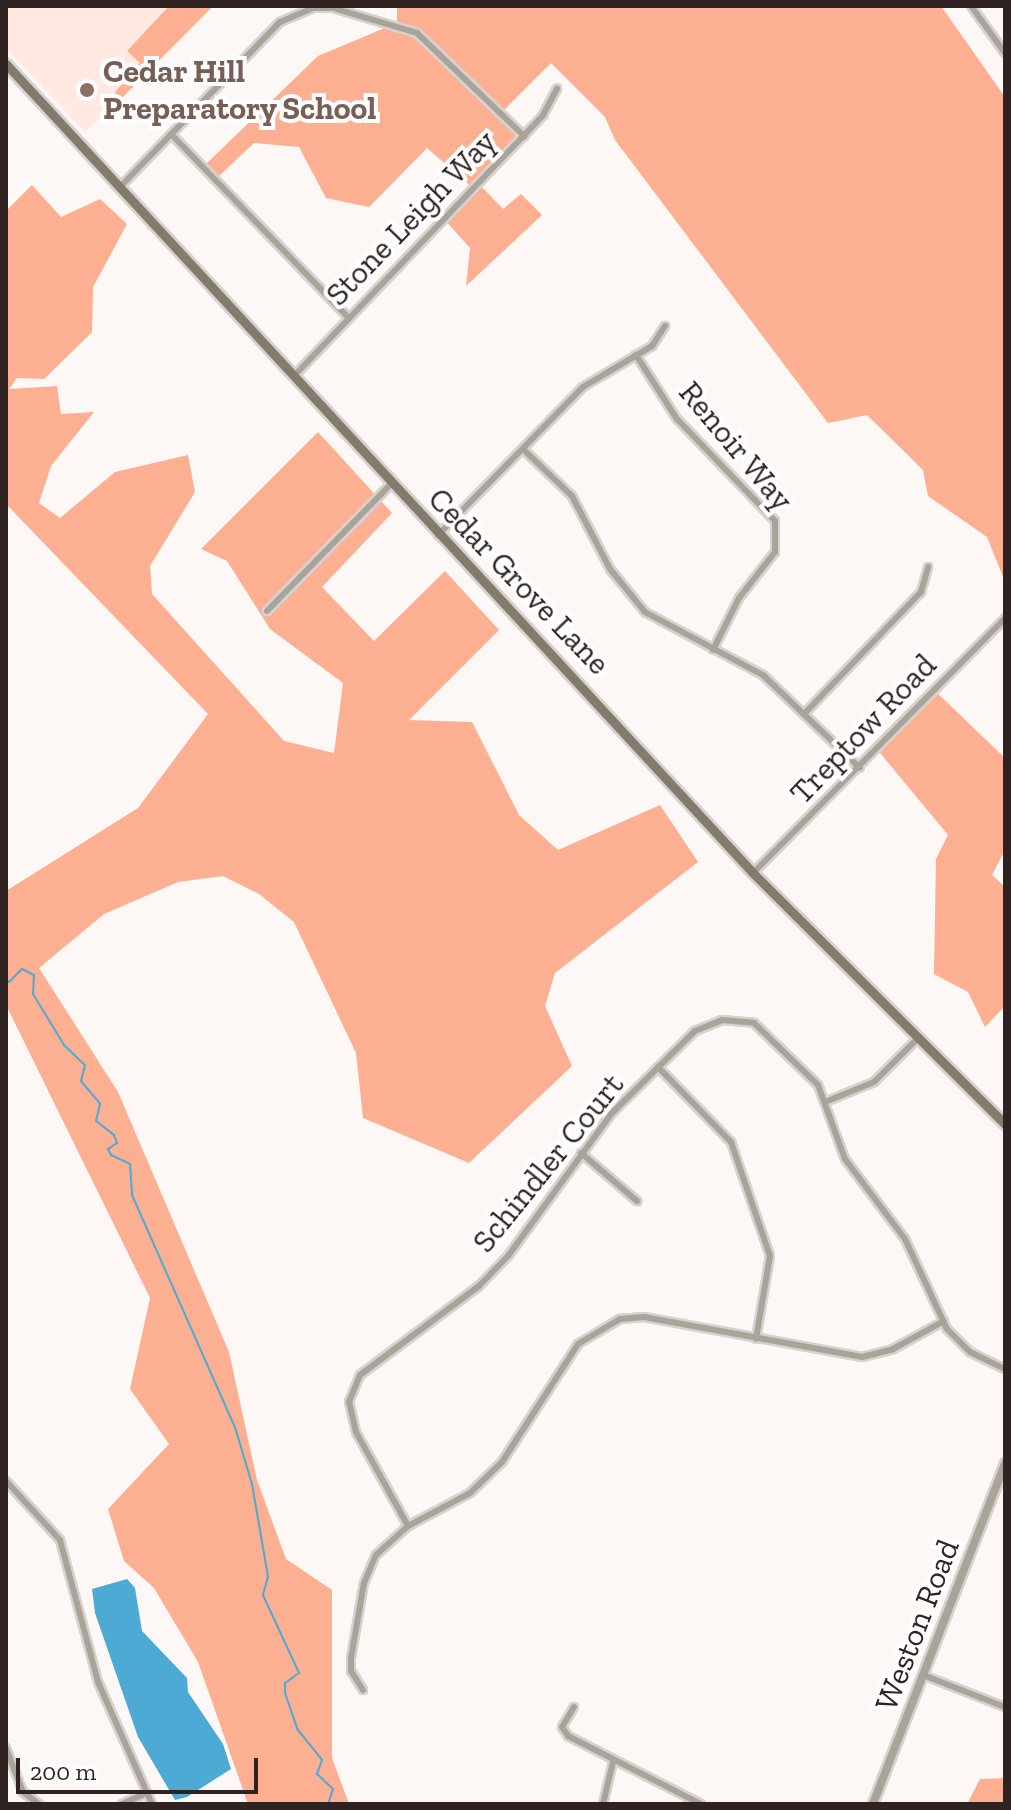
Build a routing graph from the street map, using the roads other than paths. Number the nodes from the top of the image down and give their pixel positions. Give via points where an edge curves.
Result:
1 (971, 6) edge
2 (1005, 53) edge
3 (6, 64) edge
4 (557, 89) dead end
5 (172, 135) junction
6 (524, 136) junction
7 (120, 187) junction
8 (349, 318) junction
9 (665, 326) dead end
10 (636, 355) junction
11 (294, 376) junction
12 (523, 449) junction
13 (391, 484) junction
14 (438, 535) junction
15 (928, 567) dead end
16 (267, 611) dead end
17 (1005, 618) edge
18 (713, 650) junction
19 (804, 714) junction
20 (860, 768) junction
21 (753, 873) junction
22 (916, 1040) junction
23 (658, 1067) junction
24 (825, 1102) junction
25 (1005, 1124) edge
26 (581, 1153) junction
27 (637, 1201) dead end
28 (944, 1321) junction
29 (756, 1339) junction
30 (1005, 1369) edge
31 (1005, 1463) edge
32 (6, 1481) edge
33 (408, 1526) junction
34 (923, 1675) junction
35 (363, 1690) dead end
36 (574, 1707) dead end
37 (1005, 1707) edge
38 (6, 1748) edge
39 (613, 1762) junction
40 (147, 1793) junction
41 (39, 1804) edge
42 (122, 1804) edge
43 (152, 1804) edge
44 (603, 1804) edge
45 (701, 1804) edge
46 (873, 1804) edge

1 - 2 street
3 - 7 main road, Cedar Grove Lane
4 - 6 street, Stone Leigh Way
5 - 6 street via 280,22 325,8 417,33
5 - 7 street
5 - 8 street
6 - 8 street, Stone Leigh Way
7 - 11 main road, Cedar Grove Lane
8 - 11 street, Stone Leigh Way
9 - 10 street via 657,341
10 - 12 street via 592,379
10 - 18 street, Renoir Way via 677,419 770,515 779,536 771,559 739,598
11 - 13 main road, Cedar Grove Lane
12 - 14 street
12 - 18 street via 572,496 623,589 668,629
13 - 14 main road, Cedar Grove Lane
13 - 16 street
14 - 21 main road, Cedar Grove Lane
15 - 19 street via 921,592
17 - 20 street, Treptow Road
18 - 19 street via 763,675
19 - 20 street
20 - 21 street, Treptow Road
21 - 22 main road, Cedar Grove Lane
22 - 24 street via 874,1082
22 - 25 main road, Cedar Grove Lane
23 - 24 street, Schindler Court via 695,1031 736,1018 754,1023 811,1075
23 - 26 street, Schindler Court
23 - 29 street via 731,1142 770,1256
24 - 28 street, Schindler Court via 845,1159 905,1239
26 - 27 street
26 - 33 street, Schindler Court via 508,1256 479,1286 360,1375 349,1402 356,1432
28 - 29 street via 893,1349 862,1357
28 - 30 street, Schindler Court via 970,1352
29 - 33 street via 644,1317 620,1319 578,1344 502,1462 470,1493
31 - 34 street, Weston Road
32 - 40 street via 60,1540 98,1682
33 - 35 street via 376,1555 364,1583 351,1671
34 - 37 street
34 - 46 street, Weston Road
36 - 39 street via 562,1727 568,1736
38 - 41 street via 23,1792
39 - 44 street
39 - 45 street
40 - 42 street
40 - 43 street

